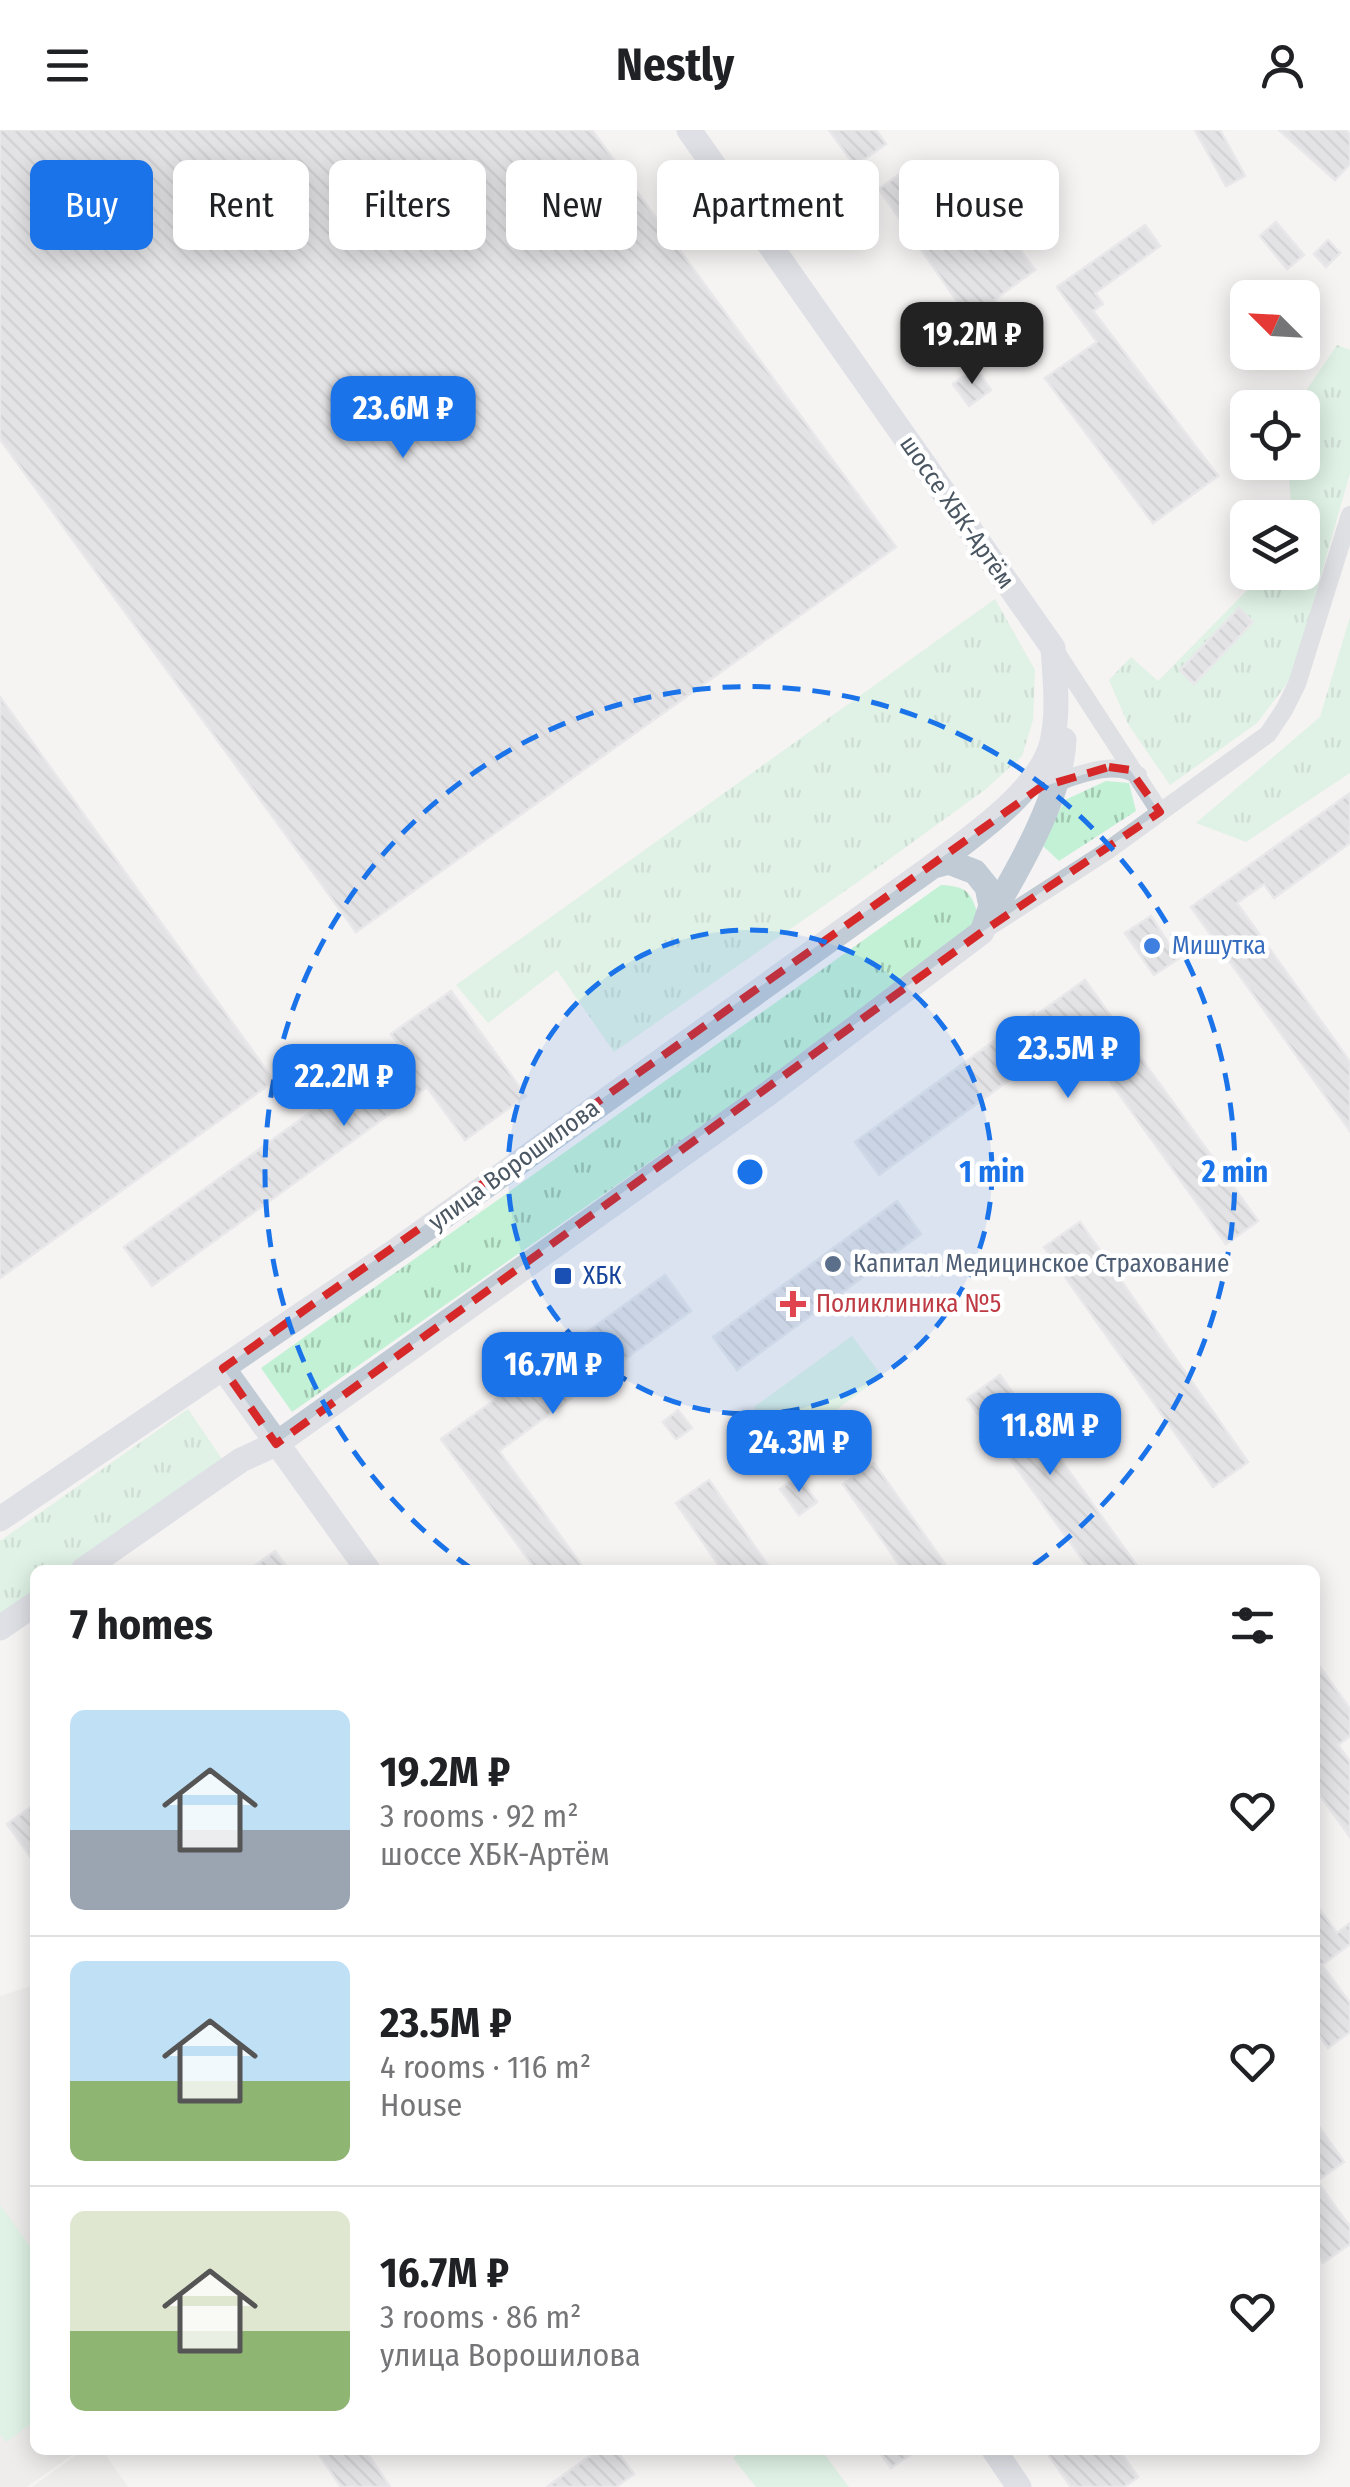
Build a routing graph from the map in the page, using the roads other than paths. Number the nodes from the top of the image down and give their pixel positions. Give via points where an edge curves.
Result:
1 (688, 130) edge
2 (1350, 515) edge
3 (1053, 648) junction
4 (1138, 775) junction
5 (1044, 780) junction
6 (1160, 812) junction
7 (933, 866) junction
8 (982, 932) junction
9 (223, 1368) junction
10 (276, 1444) junction
11 (0, 1520) edge
12 (90, 1565) edge
13 (364, 1565) edge
14 (30, 1607) edge
15 (0, 1628) edge
16 (997, 2455) edge
17 (1018, 2487) edge

1 - 3 main road, шоссе ХБК-Артём
2 - 6 street via 1284,710 1268,734
3 - 4 street
3 - 5 main road via 1056,701
4 - 5 street via 1108,767
4 - 6 street
5 - 7 main road
5 - 8 main road via 1042,818
6 - 8 street
7 - 8 main road via 950,862 974,872 987,888 991,906
7 - 9 main road, улица Ворошилова
8 - 10 main road via 769,1093
9 - 10 main road
9 - 11 main road, улица Ворошилова
10 - 12 main road via 241,1460
10 - 13 main road
14 - 15 main road
16 - 17 main road

